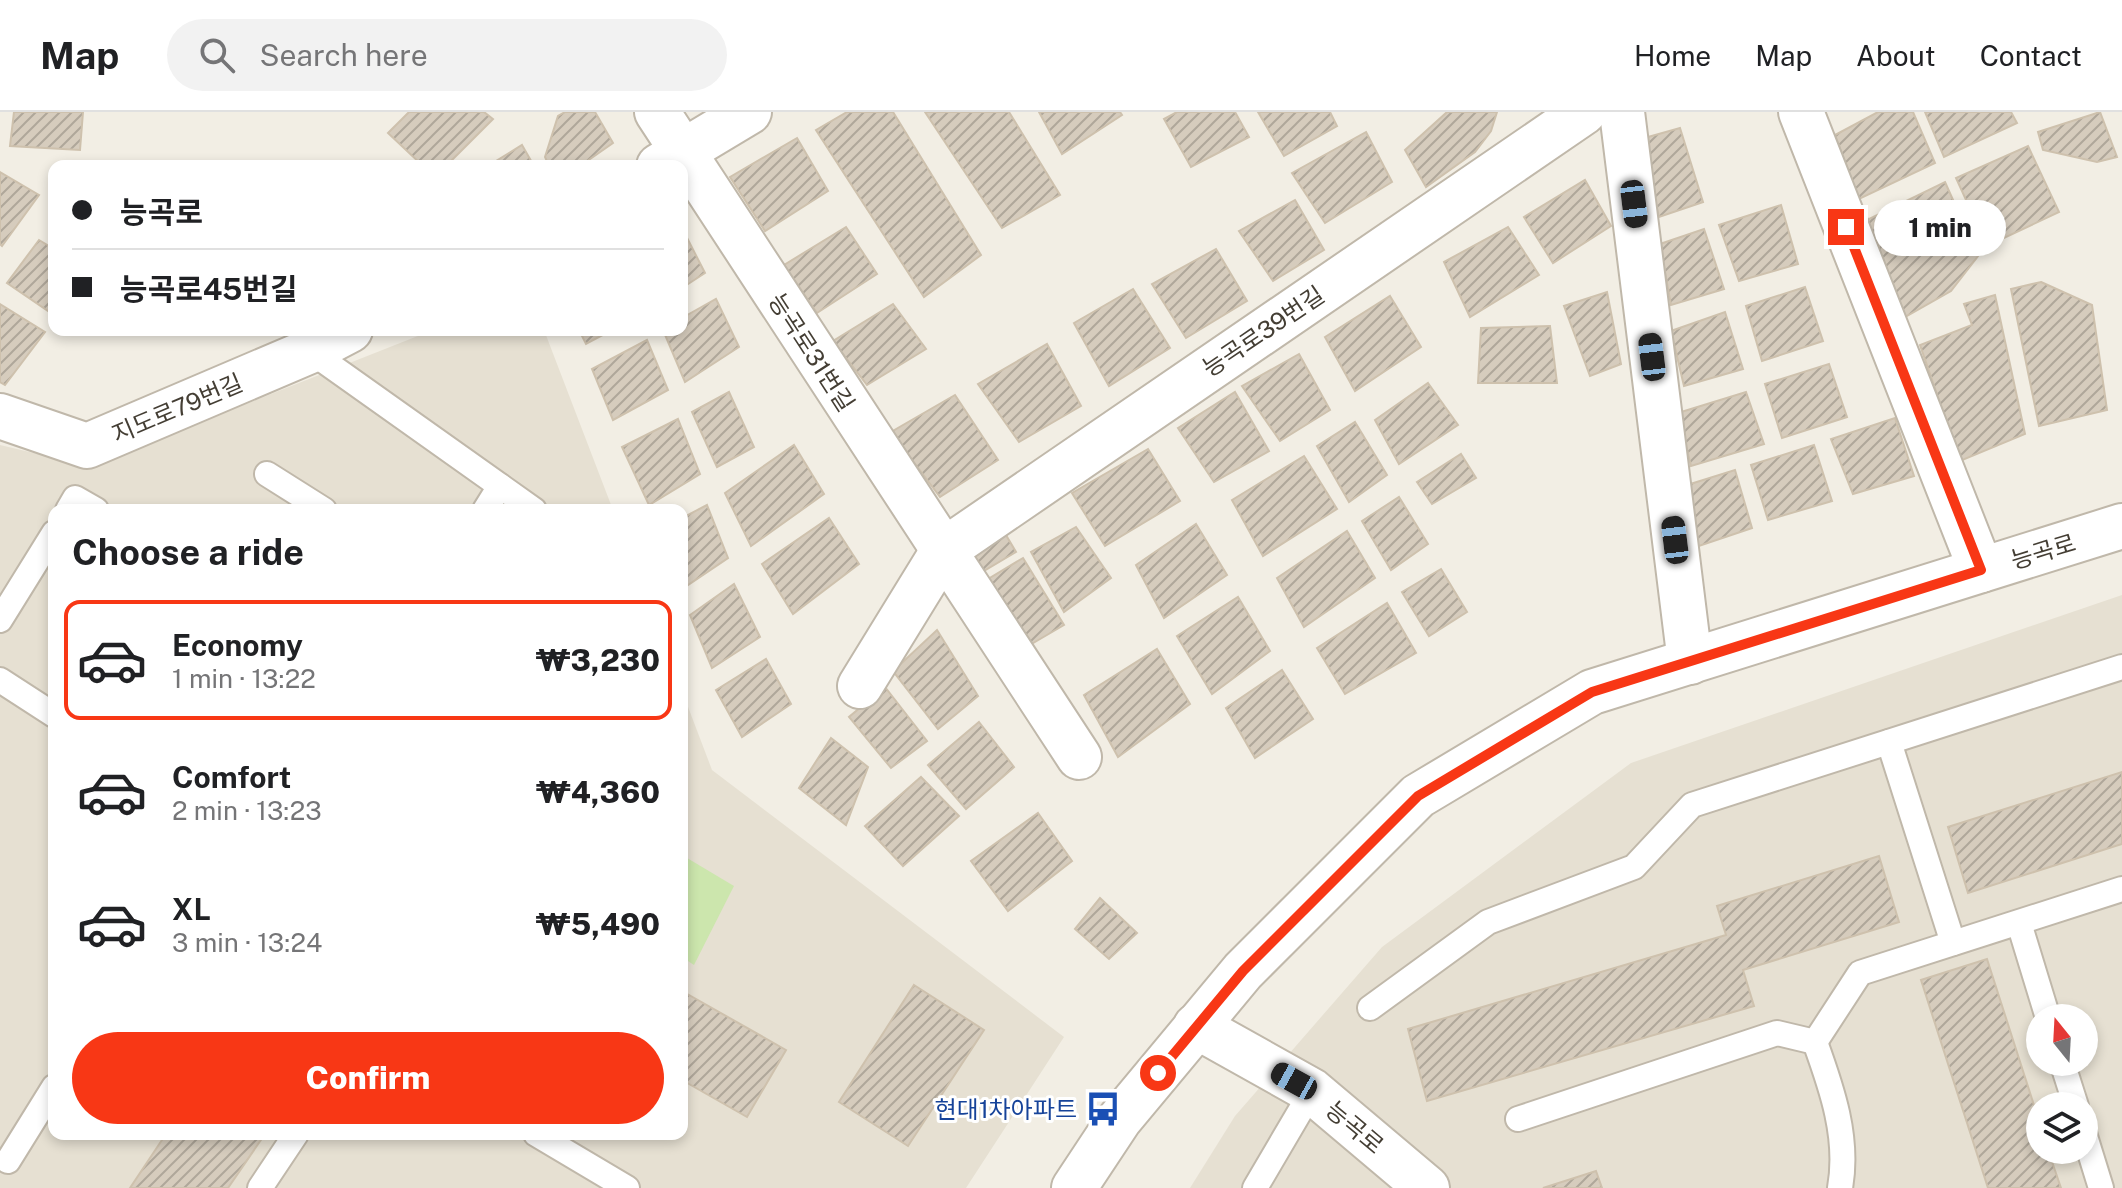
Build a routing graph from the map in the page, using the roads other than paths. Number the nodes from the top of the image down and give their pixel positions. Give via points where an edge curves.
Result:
1 (657, 112) edge
2 (749, 112) edge
3 (1584, 112) edge
4 (1622, 112) edge
5 (1801, 112) edge
6 (671, 160) edge
7 (688, 184) edge
8 (339, 336) edge
9 (310, 351) junction
10 (0, 416) edge
11 (267, 474) dead end
12 (500, 486) junction
13 (314, 504) edge
14 (489, 504) edge
15 (526, 504) edge
16 (2122, 526) edge
17 (48, 543) edge
18 (943, 551) junction
19 (1981, 570) junction
20 (0, 620) edge
21 (1690, 662) junction
22 (2122, 667) edge
23 (0, 680) edge
24 (860, 686) dead end
25 (48, 711) edge
26 (1889, 742) junction
27 (1079, 757) dead end
28 (2122, 889) edge
29 (2019, 923) junction
30 (1953, 943) junction
31 (2044, 1004) edge
32 (1370, 1008) dead end
33 (1196, 1026) junction
34 (1815, 1042) junction
35 (1312, 1091) junction
36 (48, 1097) edge
37 (1518, 1119) dead end
38 (292, 1140) edge
39 (546, 1140) edge
40 (8, 1161) dead end
41 (2098, 1163) edge
42 (2108, 1185) edge
43 (260, 1188) edge
44 (627, 1188) edge
45 (1074, 1188) edge
46 (1255, 1188) edge
47 (1427, 1188) edge
48 (1840, 1188) edge

1 - 6 street
2 - 6 street
3 - 18 street, 능곡로39번길
4 - 21 street
5 - 19 street
7 - 18 street, 능곡로31번길
8 - 9 street, 지도로79번길
9 - 10 street, 지도로79번길 via 87,446
9 - 12 lane
11 - 13 lane
12 - 14 lane
12 - 15 lane
16 - 19 street, 능곡로
17 - 20 lane
18 - 24 street
18 - 27 street, 능곡로31번길
19 - 21 street, 능곡로
21 - 33 street, 능곡로 via 1592,692 1418,796 1243,971
22 - 26 lane
23 - 25 lane
26 - 30 lane
26 - 32 lane via 1692,805 1634,867 1488,922
28 - 29 lane
29 - 30 lane
29 - 31 lane
30 - 34 lane via 1860,973
33 - 35 street, 능곡로
33 - 45 street, 능곡로 via 1119,1120
34 - 37 lane via 1777,1033
34 - 48 lane via 1835,1097 1844,1167
35 - 46 lane
35 - 47 street, 능곡로
36 - 40 lane
38 - 43 lane
39 - 44 lane
41 - 42 lane

